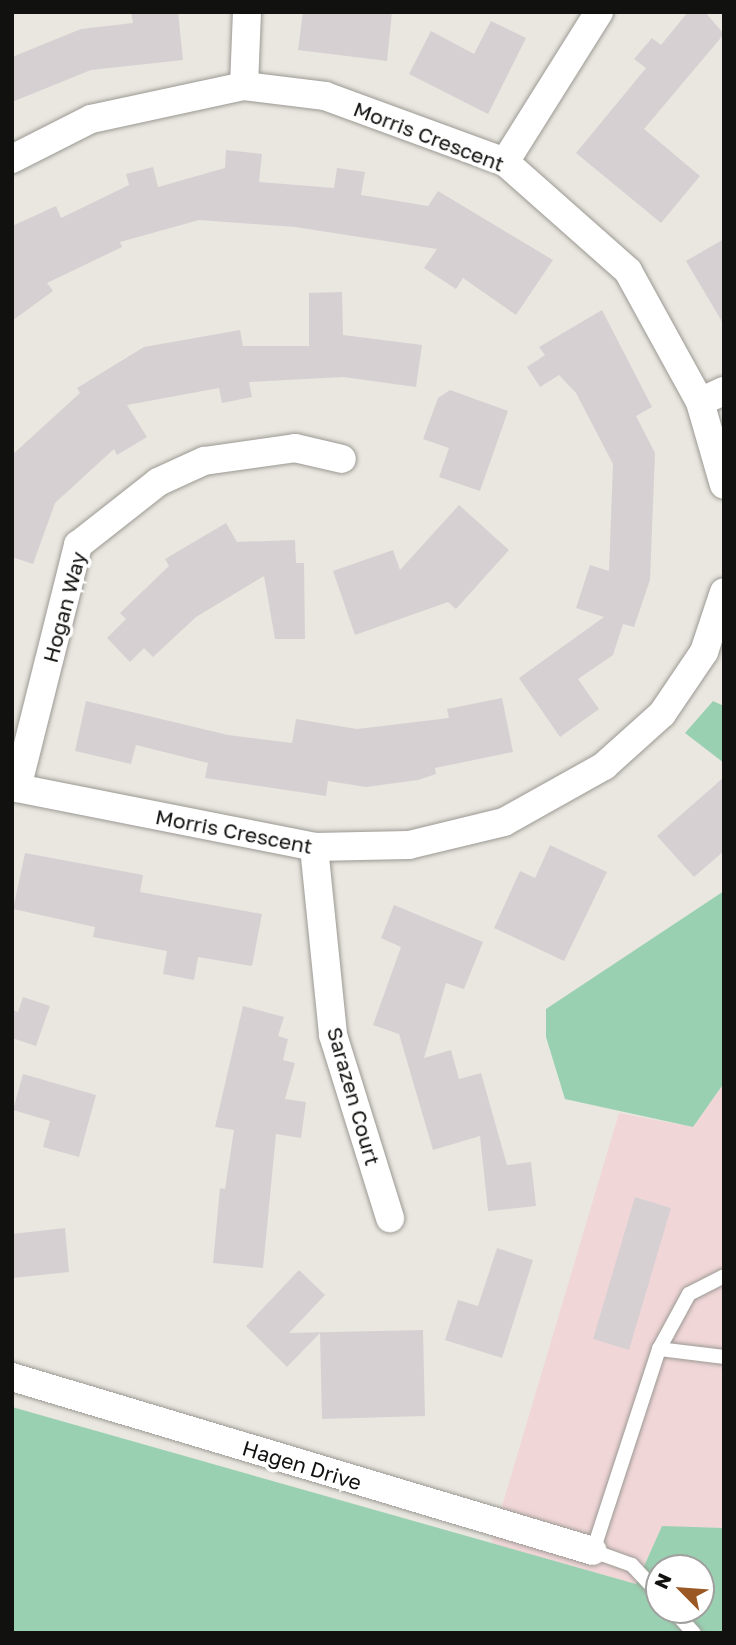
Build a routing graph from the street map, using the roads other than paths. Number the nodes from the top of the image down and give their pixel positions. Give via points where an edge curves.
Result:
1 (247, 12) edge
2 (599, 12) edge
3 (244, 86) junction
4 (12, 159) edge
5 (505, 162) junction
6 (712, 397) edge
7 (342, 459) dead end
8 (724, 485) edge
9 (724, 592) edge
10 (15, 788) edge
11 (314, 848) junction
12 (390, 1218) dead end
13 (724, 1276) edge
14 (659, 1349) junction
15 (724, 1357) edge
16 (12, 1377) edge
17 (593, 1551) junction
18 (645, 1579) edge

1 - 3 street
2 - 5 street
3 - 4 street, Morris Crescent via 91,118
3 - 5 street, Morris Crescent via 325,96
5 - 6 street, Morris Crescent via 628,271
6 - 8 street, Morris Crescent
7 - 10 street, Hogan Way via 295,448 204,461 158,482 78,545
9 - 11 street, Morris Crescent via 704,652 676,693 604,766 504,822 409,845
10 - 11 street, Morris Crescent
11 - 12 street, Sarazen Court via 333,1035
13 - 14 lane via 689,1294
14 - 15 lane
14 - 17 lane
16 - 17 street, Hagen Drive
17 - 18 lane via 632,1565

